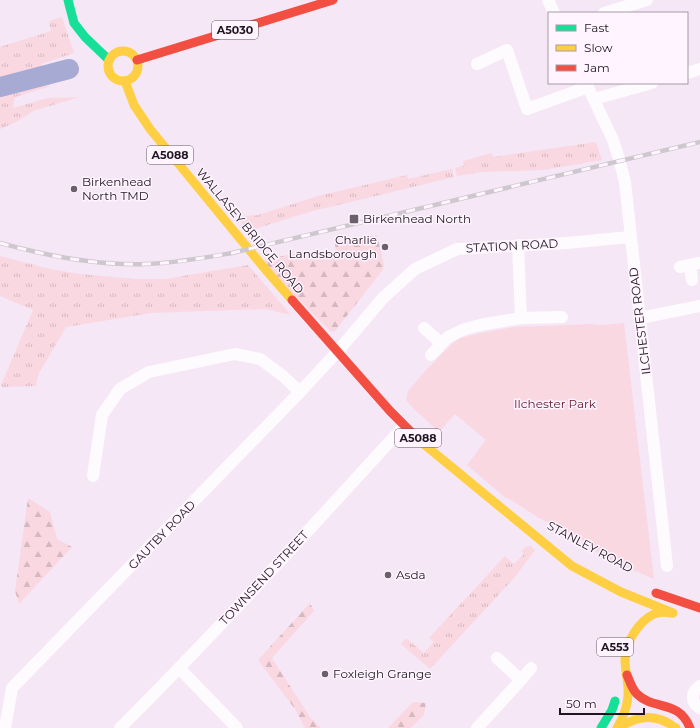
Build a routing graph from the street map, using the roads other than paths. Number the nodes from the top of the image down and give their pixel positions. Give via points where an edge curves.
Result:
1 (68, 0) edge
2 (334, 0) edge
3 (548, 0) edge
4 (647, 0) edge
5 (554, 12) edge
6 (607, 12) edge
7 (109, 60) junction
8 (137, 60) junction
9 (477, 64) dead end
10 (700, 69) edge
11 (688, 73) edge
12 (125, 82) junction
13 (648, 84) edge
14 (587, 85) edge
15 (594, 99) junction
16 (630, 237) junction
17 (518, 245) junction
18 (690, 265) edge
19 (692, 280) dead end
20 (700, 306) edge
21 (562, 317) dead end
22 (521, 318) junction
23 (640, 318) junction
24 (424, 328) dead end
25 (441, 343) junction
26 (338, 351) junction
27 (431, 355) dead end
28 (300, 392) junction
29 (404, 426) junction
30 (93, 476) dead end
31 (509, 513) junction
32 (566, 550) dead end
33 (667, 566) dead end
34 (663, 595) junction
35 (640, 605) junction
36 (700, 608) edge
37 (676, 614) joint
38 (644, 622) junction
39 (497, 658) dead end
40 (180, 668) junction
41 (531, 668) dead end
42 (627, 675) junction
43 (521, 680) junction
44 (700, 686) edge
45 (647, 700) junction
46 (625, 706) junction
47 (700, 708) edge
48 (640, 717) junction
49 (608, 719) junction
50 (5, 728) edge
51 (120, 728) edge
52 (237, 728) edge
53 (477, 728) edge
54 (601, 728) edge
55 (617, 728) edge
56 (676, 728) edge
57 (690, 728) edge

1 - 7 main road via 74,23
2 - 8 main road, A5030
3 - 5 street
4 - 6 street
7 - 8 main road via 116,52 123,50 133,54
7 - 12 main road via 109,72 113,78
8 - 12 main road via 136,75
9 - 14 street via 507,50 527,109
10 - 11 street
12 - 26 main road, WALLASEY BRIDGE ROAD / A5088 via 134,105 150,129 265,269
13 - 15 street
14 - 15 street, ILCHESTER ROAD
15 - 16 street, ILCHESTER ROAD via 619,159 625,182
16 - 17 street, STATION ROAD
16 - 23 street, ILCHESTER ROAD
17 - 22 street
17 - 26 street, STATION ROAD via 457,249 415,269 383,298
18 - 19 street
20 - 23 street
21 - 22 street
22 - 25 street via 465,328
23 - 33 street, ILCHESTER ROAD
24 - 25 street
25 - 27 street
26 - 28 street, GAUTBY ROAD
26 - 29 main road, STANLEY ROAD / A5088
28 - 30 street via 260,359 235,354 150,372 120,389 102,415
28 - 50 street, GAUTBY ROAD via 12,688
29 - 31 main road, STANLEY ROAD / A5088
29 - 40 street, TOWNSEND STREET
31 - 32 main road, STANLEY ROAD / A5088
31 - 35 main road, STANLEY ROAD / A5088 via 572,566 625,594
34 - 35 main road via 655,596
34 - 35 main road via 641,587
34 - 36 main road
35 - 37 main road, STANLEY ROAD / A5088
35 - 38 main road via 646,616
37 - 38 main road, A553 via 653,614
38 - 42 main road, A553 via 626,650 624,664
39 - 43 street
40 - 51 street, TOWNSEND STREET
40 - 52 street
41 - 43 street
42 - 45 main road via 634,691
42 - 46 main road, A553
43 - 53 street
44 - 47 street via 692,696 694,704
45 - 46 main road via 636,700
45 - 57 main road via 677,710 686,719
46 - 48 main road via 632,714
46 - 49 main road
46 - 49 main road via 616,692
46 - 55 main road, A553
48 - 55 main road
48 - 56 main road via 666,721
49 - 54 main road

